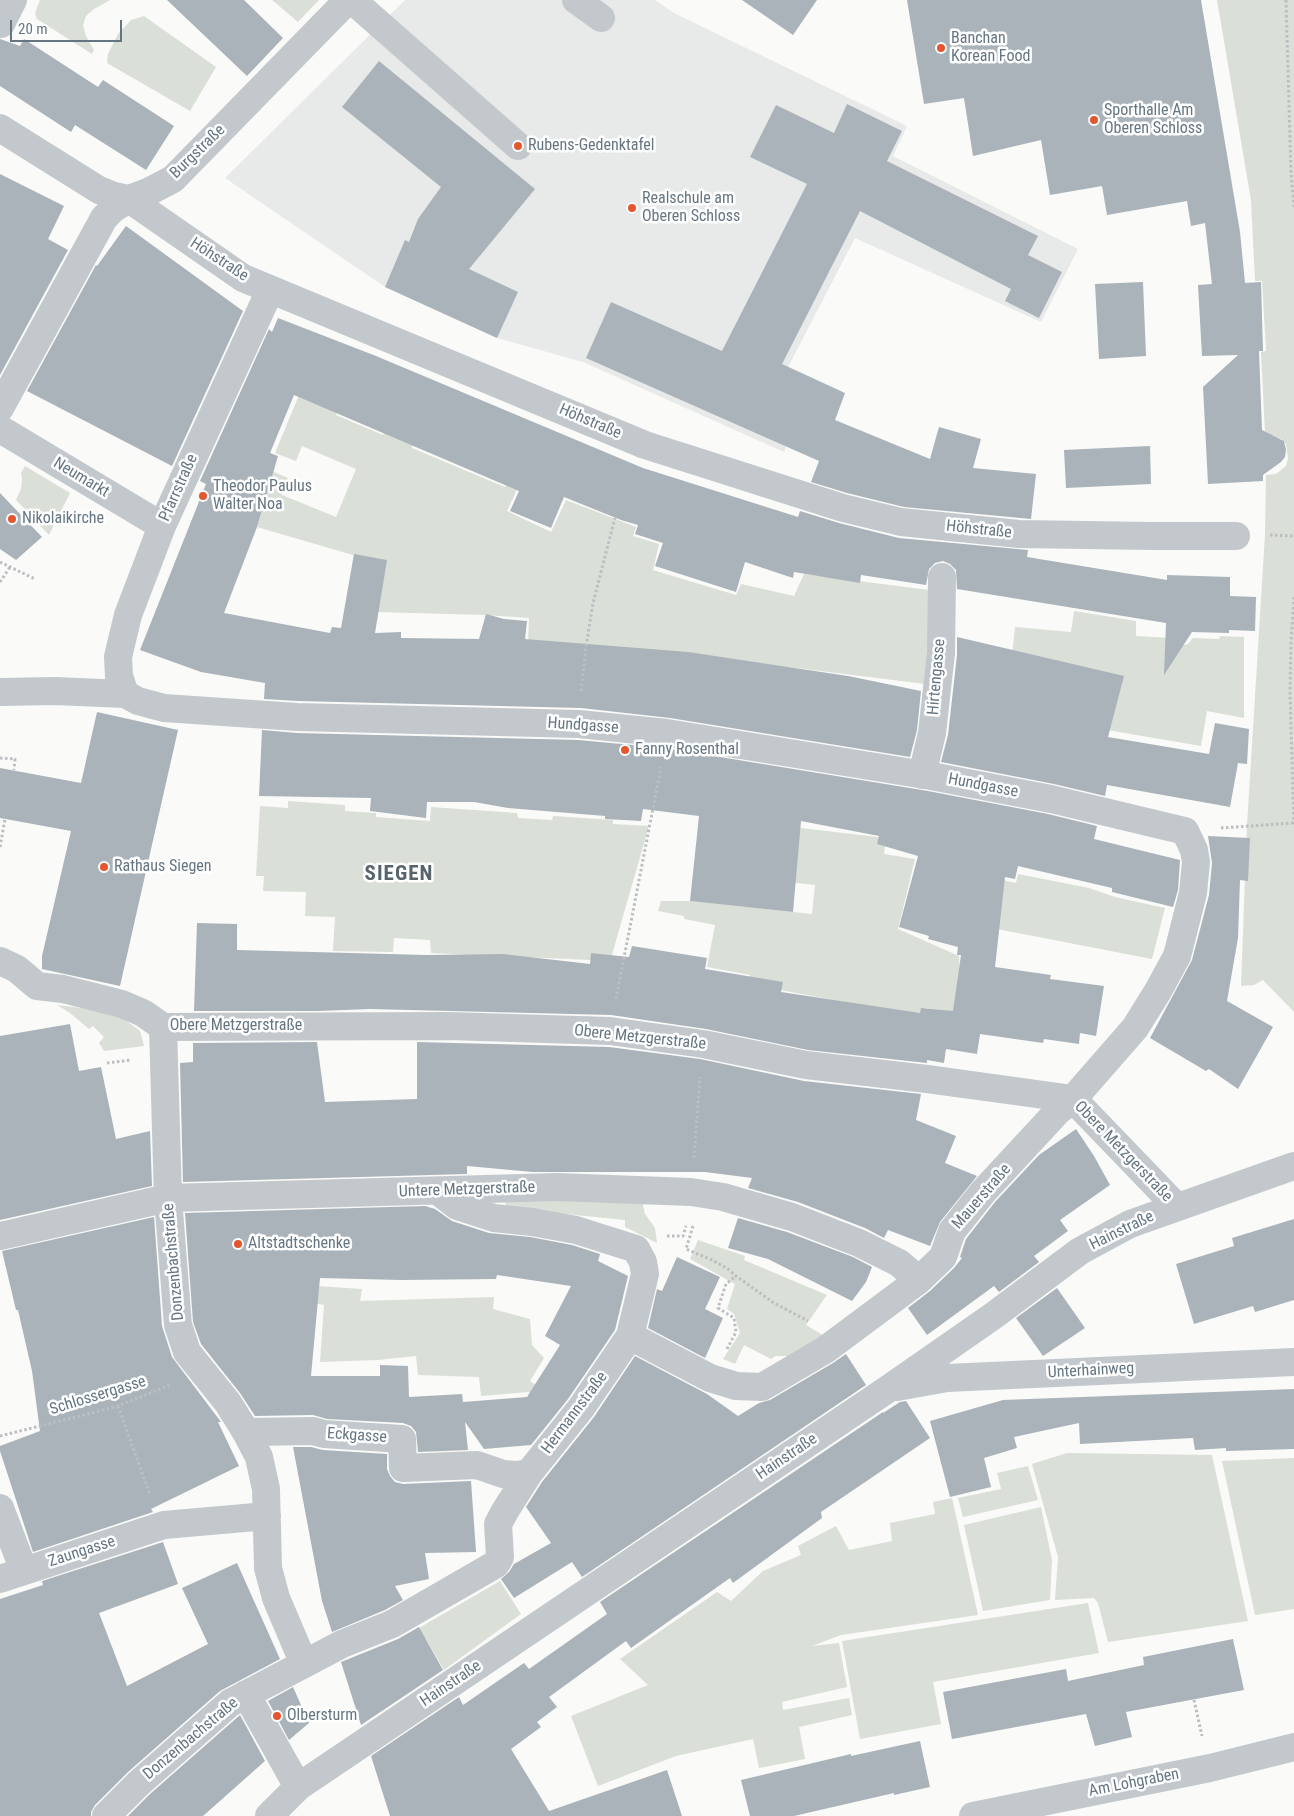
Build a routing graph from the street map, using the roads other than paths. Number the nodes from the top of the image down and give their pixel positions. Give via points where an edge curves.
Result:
1 (13, 0) edge
2 (350, 0) edge
3 (576, 0) edge
4 (600, 18) dead end
5 (2, 24) dead end
6 (0, 128) edge
7 (518, 146) dead end
8 (129, 199) junction
9 (270, 290) junction
10 (0, 408) edge
11 (0, 429) edge
12 (162, 526) junction
13 (1236, 536) dead end
14 (942, 577) dead end
15 (0, 692) edge
16 (125, 694) junction
17 (922, 775) junction
18 (1185, 831) joint
19 (0, 961) edge
20 (163, 1027) junction
21 (1073, 1099) junction
22 (1294, 1166) edge
23 (439, 1192) junction
24 (168, 1198) junction
25 (1176, 1206) junction
26 (0, 1236) edge
27 (919, 1280) junction
28 (630, 1336) junction
29 (1294, 1362) edge
30 (888, 1388) junction
31 (246, 1432) junction
32 (529, 1473) junction
33 (0, 1508) edge
34 (267, 1516) junction
35 (12, 1575) edge
36 (304, 1664) junction
37 (246, 1694) junction
38 (1294, 1747) edge
39 (298, 1788) junction
40 (1013, 1812) edge
41 (106, 1816) edge
42 (269, 1816) edge
43 (972, 1816) edge

1 - 5 street
2 - 7 street
2 - 8 street, Burgstraße via 173,179
3 - 4 street
6 - 8 street, Höhstraße via 99,190
8 - 9 street, Höhstraße via 243,278
8 - 10 street, Burgstraße via 113,209 98,227
9 - 12 street, Pfarrstraße
9 - 13 street, Höhstraße via 645,445 843,508 902,522 1019,534
11 - 12 street, Neumarkt
12 - 16 street, Pfarrstraße via 121,637 119,676
14 - 17 street, Hirtengasse via 940,654 932,733
15 - 16 street
16 - 17 street, Hundgasse via 164,708 297,717 579,724 667,733
17 - 18 street, Hundgasse via 1051,799
18 - 21 street, Mauerstraße via 1196,862 1193,893 1177,956 1135,1028
19 - 20 street, Obere Metzgerstraße via 17,969 37,986 122,1004
20 - 21 street, Obere Metzgerstraße via 448,1026 610,1031 703,1044 806,1065
20 - 24 street, Donzenbachstraße
21 - 25 street, Obere Metzgerstraße
21 - 27 street, Mauerstraße via 983,1192 952,1230 943,1257
22 - 25 street, Hainstraße
23 - 24 street, Untere Metzgerstraße
23 - 27 street, Untere Metzgerstraße via 557,1188 697,1193 792,1217 859,1243 899,1263
23 - 28 street, Hermannstraße via 457,1206 494,1218 576,1230 636,1248 645,1274
24 - 26 street, Untere Metzgerstraße
24 - 31 street, Donzenbachstraße via 178,1325 187,1352
25 - 30 street, Hainstraße via 1130,1224 1080,1251
27 - 28 street, Mauerstraße via 825,1350 762,1387 736,1386 710,1378
28 - 32 street, Hermannstraße via 581,1408
29 - 30 street, Unterhainweg via 946,1378
30 - 39 street, Hainstraße
31 - 32 street, Eckgasse via 313,1431 402,1439 403,1468 476,1465 503,1474
31 - 34 street, Donzenbachstraße via 260,1457
32 - 36 street, Hermannstraße via 498,1524 500,1557 496,1564 392,1624
33 - 35 street
34 - 35 street, Zaungasse via 164,1525
34 - 36 street, Donzenbachstraße via 268,1568 276,1598
36 - 37 street, Donzenbachstraße
37 - 39 street
37 - 41 street, Donzenbachstraße via 230,1703
38 - 40 street, Am Lohgraben
39 - 42 street, Hainstraße
40 - 43 street, Am Lohgraben

